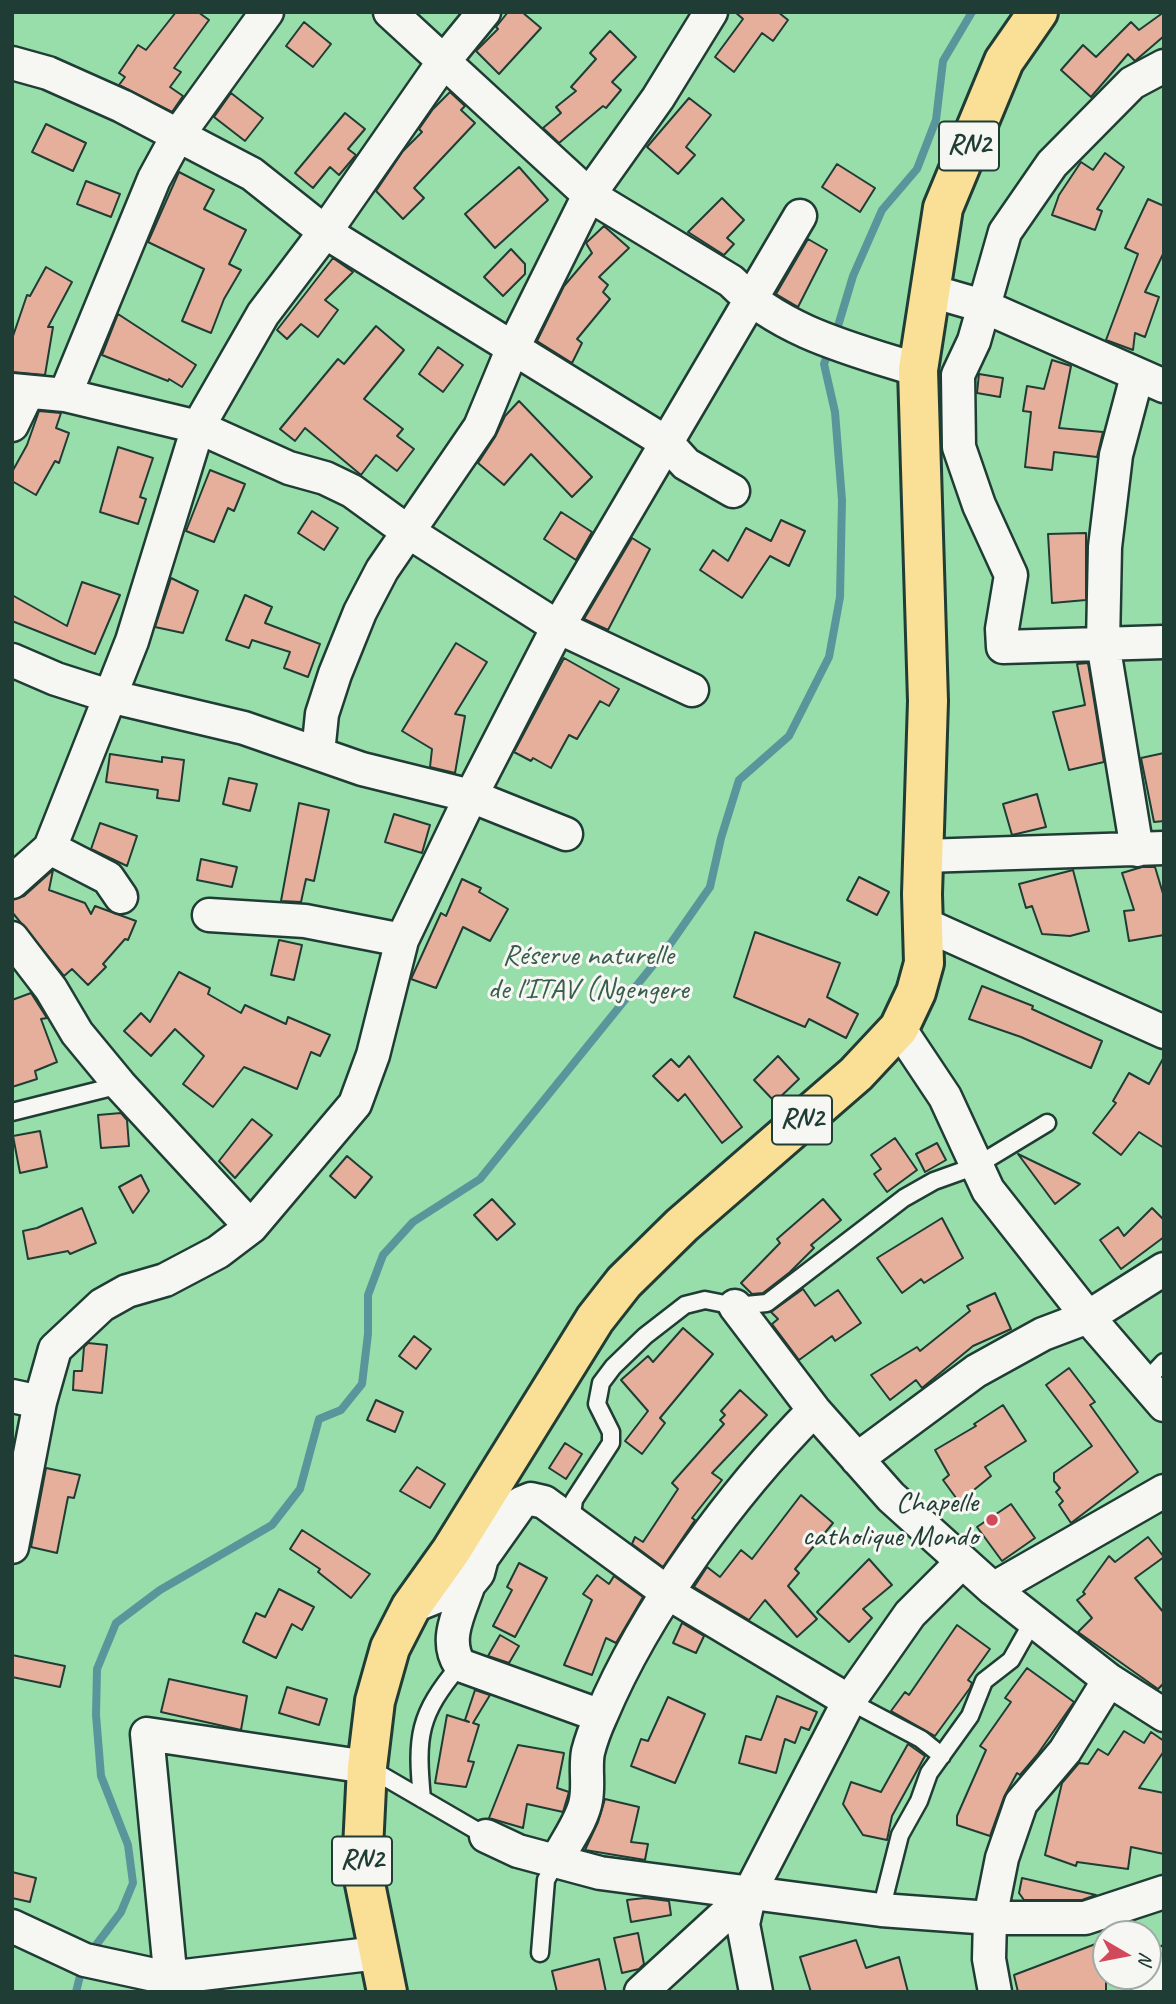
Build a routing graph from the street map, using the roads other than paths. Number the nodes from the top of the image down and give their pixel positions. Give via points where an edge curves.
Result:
1 (267, 12) edge
2 (390, 12) edge
3 (484, 12) edge
4 (711, 12) edge
5 (1038, 12) edge
6 (444, 61) junction
7 (12, 63) edge
8 (1164, 66) edge
9 (178, 135) junction
10 (589, 195) junction
11 (800, 216) dead end
12 (325, 232) junction
13 (931, 291) junction
14 (750, 301) junction
15 (983, 306) junction
16 (512, 349) junction
17 (918, 370) junction
18 (1150, 381) edge
19 (20, 392) edge
20 (65, 396) junction
21 (12, 425) edge
22 (198, 427) junction
23 (667, 443) junction
24 (733, 491) dead end
25 (407, 531) junction
26 (558, 627) junction
27 (1164, 642) edge
28 (1103, 643) junction
29 (12, 660) edge
30 (692, 690) dead end
31 (109, 696) junction
32 (318, 753) junction
33 (471, 796) junction
34 (566, 834) dead end
35 (50, 848) junction
36 (1151, 849) edge
37 (923, 856) junction
38 (12, 882) edge
39 (121, 897) dead end
40 (209, 915) dead end
41 (924, 924) junction
42 (12, 938) edge
43 (402, 940) junction
44 (899, 1028) junction
45 (1164, 1032) edge
46 (120, 1085) junction
47 (12, 1112) edge
48 (1046, 1123) dead end
49 (976, 1166) junction
50 (251, 1227) junction
51 (1164, 1269) edge
52 (735, 1306) junction
53 (1088, 1317) junction
54 (1158, 1383) edge
55 (26, 1399) edge
56 (814, 1410) junction
57 (857, 1459) junction
58 (1164, 1491) edge
59 (571, 1521) junction
60 (12, 1547) edge
61 (961, 1563) junction
62 (470, 1584) junction
63 (993, 1589) junction
64 (668, 1593) junction
65 (411, 1607) junction
66 (1033, 1621) junction
67 (460, 1665) junction
68 (1108, 1680) junction
69 (849, 1701) junction
70 (601, 1716) junction
71 (1164, 1716) edge
72 (942, 1756) junction
73 (367, 1767) junction
74 (422, 1799) junction
75 (486, 1836) joint
76 (556, 1862) junction
77 (750, 1892) junction
78 (1164, 1892) edge
79 (881, 1910) junction
80 (990, 1919) junction
81 (12, 1926) edge
82 (540, 1952) dead end
83 (378, 1953) junction
84 (1164, 1963) edge
85 (170, 1985) edge
86 (387, 1992) edge
87 (641, 1992) edge
88 (755, 1992) edge
89 (995, 1992) edge
90 (1148, 1992) edge

1 - 9 street
2 - 6 street
3 - 6 street
4 - 10 street
5 - 13 highway, RN2 via 1004,61 943,208
6 - 10 street
6 - 12 street
7 - 9 street via 48,73
8 - 15 street via 1132,83 1052,164 1005,232
9 - 12 street via 252,174
9 - 20 street via 155,179
10 - 14 street via 731,281
10 - 16 street
11 - 14 street
12 - 16 street
12 - 22 street via 263,314
13 - 15 street
13 - 17 highway, RN2
14 - 17 street via 808,333
14 - 23 street
15 - 18 street
15 - 28 street via 958,375 958,447 1011,575 1003,647
16 - 23 street
16 - 25 street via 480,427
17 - 37 highway, RN2 via 928,701
18 - 28 street via 1116,455 1105,547
19 - 20 street
19 - 21 street
20 - 22 street
22 - 25 street via 352,491
22 - 31 street via 132,641
23 - 24 street via 686,464
23 - 26 street
25 - 26 street
25 - 32 street via 360,612 323,714
26 - 30 street
26 - 33 street
27 - 28 street
28 - 36 street
29 - 31 street
31 - 32 street via 244,728
31 - 35 street
32 - 33 street
33 - 34 street
33 - 43 street
35 - 38 street
35 - 39 street via 108,878
36 - 37 street
37 - 41 highway, RN2
40 - 43 street via 305,921
41 - 44 highway, RN2 via 924,963
41 - 45 street
42 - 46 street via 51,989 76,1033
43 - 50 street via 373,1055 355,1104
44 - 49 street via 945,1097
44 - 65 highway, RN2 via 856,1074 682,1225 624,1282 595,1319 451,1551
46 - 47 lane
46 - 50 street
48 - 49 lane
49 - 52 lane via 904,1198 767,1303
49 - 53 street via 988,1190
50 - 55 street via 218,1252 165,1280 102,1304 55,1349
51 - 53 street
52 - 56 street
52 - 59 lane via 705,1300 685,1305 613,1367 601,1383 597,1404 611,1432 611,1443 574,1500
53 - 54 street
53 - 57 street via 976,1371
55 - 60 street
56 - 57 street
56 - 64 street via 777,1448
57 - 61 street
58 - 63 street
59 - 62 street via 544,1502 531,1499 521,1503 482,1558
59 - 64 street
61 - 63 street
61 - 69 street via 910,1614
62 - 65 street
62 - 67 street via 453,1631 452,1653
63 - 66 street
64 - 69 street
64 - 70 street
65 - 73 highway, RN2 via 390,1648 375,1701
66 - 68 street
66 - 72 lane via 1011,1660 984,1681 970,1716
67 - 70 street
67 - 74 lane via 436,1694 422,1725 418,1755
68 - 71 street
68 - 80 street via 1065,1751 1021,1803 1002,1858
69 - 72 lane via 921,1739
69 - 77 street
70 - 76 street via 588,1752 586,1802
72 - 79 lane via 900,1835
73 - 74 lane
73 - 83 highway, RN2 via 362,1869
73 - 85 street via 148,1734
74 - 75 lane
75 - 76 street
76 - 77 street via 600,1873
76 - 82 lane via 546,1880
77 - 79 street
77 - 87 street
77 - 88 street via 743,1924
78 - 80 street via 1085,1918
79 - 80 street
80 - 89 street via 989,1959
81 - 85 street via 85,1960
83 - 85 street
83 - 86 highway, RN2
84 - 90 street

